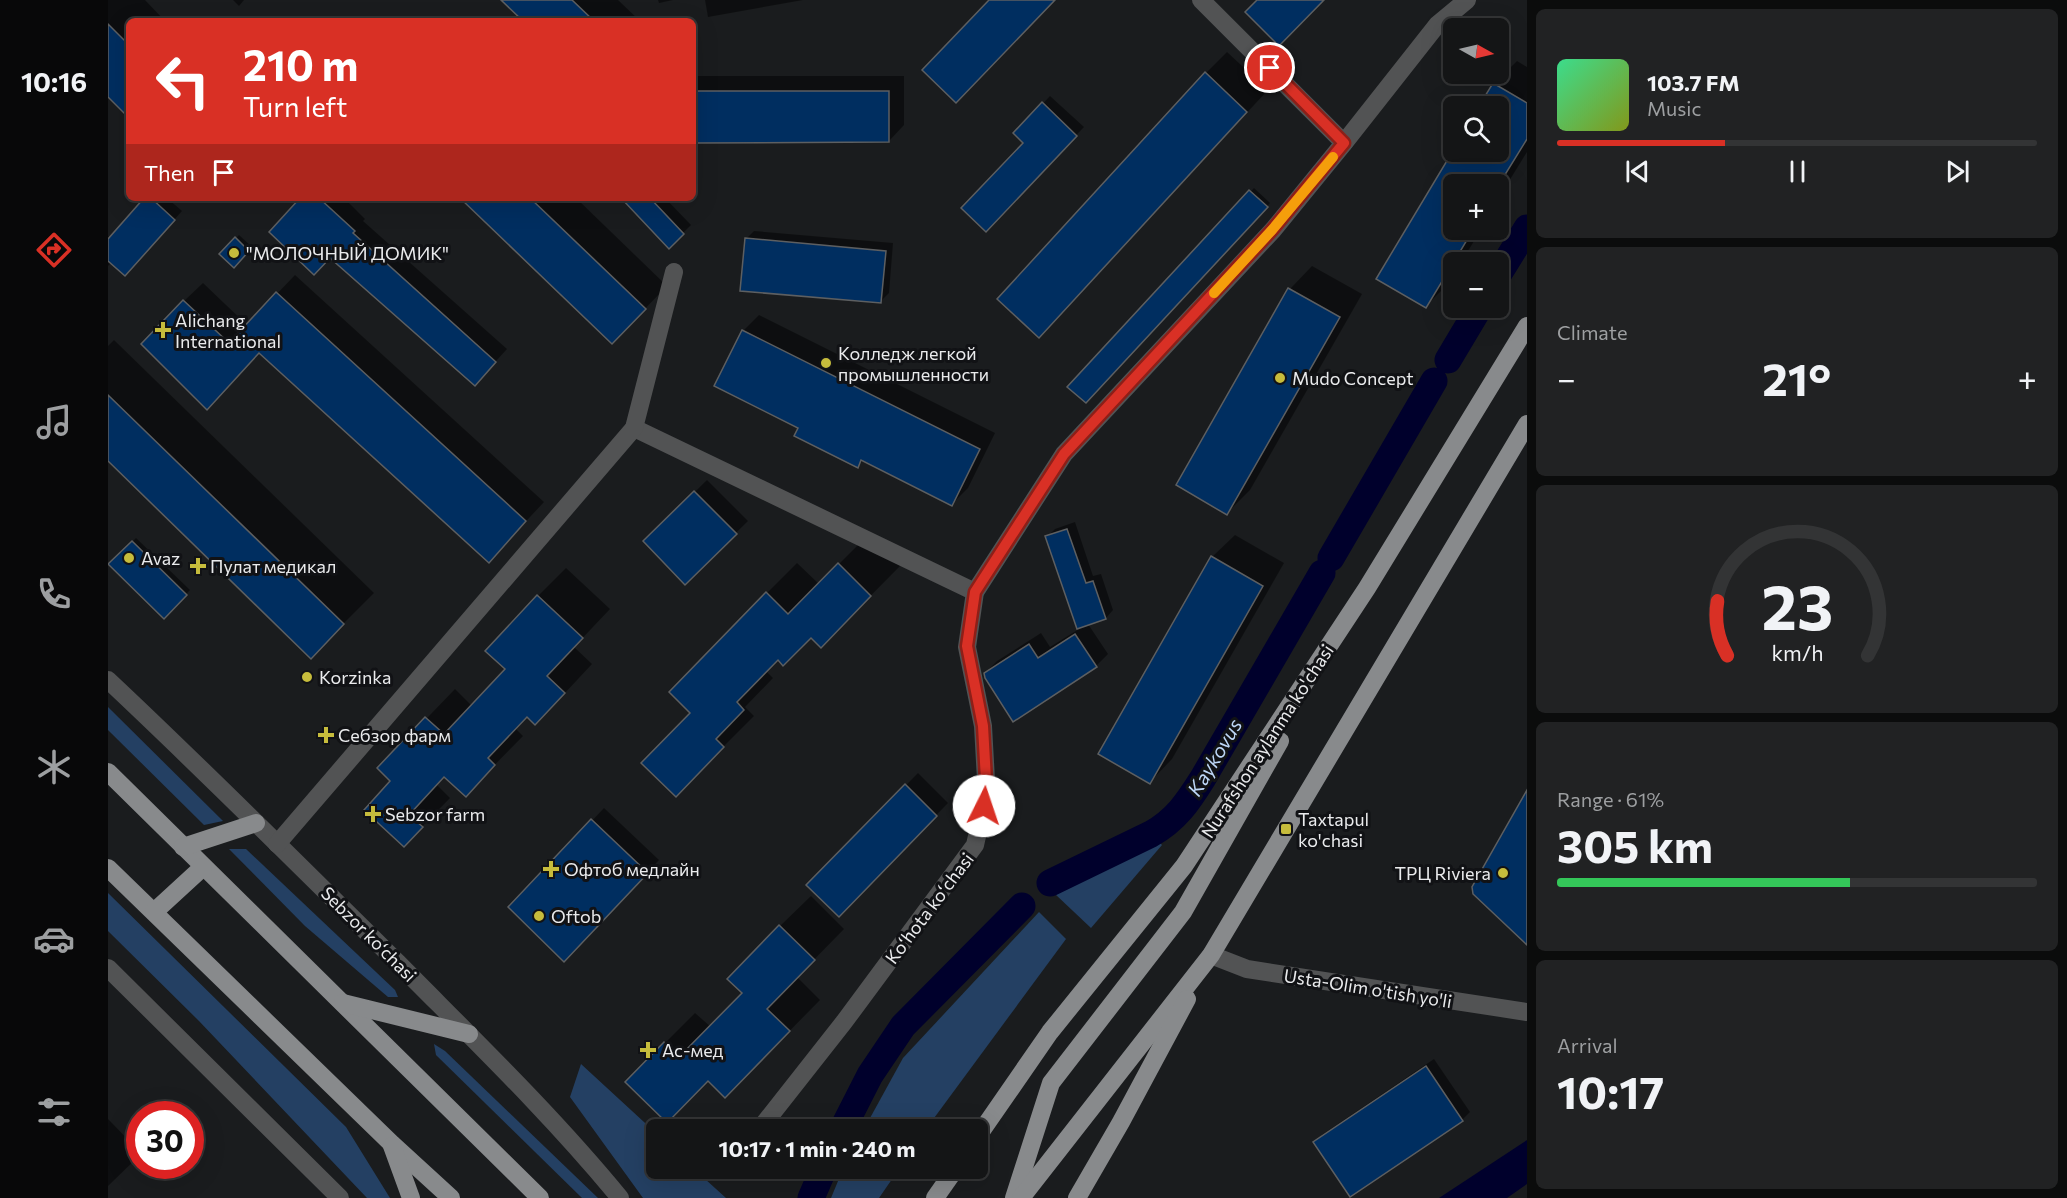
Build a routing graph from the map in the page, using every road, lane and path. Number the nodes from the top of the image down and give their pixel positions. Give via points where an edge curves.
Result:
1 (1201, 0) edge
2 (1467, 0) edge
3 (1344, 143) junction
4 (674, 272) dead end
5 (1527, 326) edge
6 (1527, 424) edge
7 (634, 428) junction
8 (1368, 588) junction
9 (975, 592) junction
10 (108, 680) edge
11 (108, 772) edge
12 (256, 823) junction
13 (277, 844) junction
14 (183, 847) junction
15 (203, 867) junction
16 (108, 868) edge
17 (154, 912) junction
18 (1211, 955) junction
19 (108, 968) edge
20 (342, 1003) junction
21 (1527, 1012) edge
22 (469, 1034) junction
23 (768, 1119) edge
24 (988, 1122) edge
25 (392, 1144) junction
26 (948, 1179) edge
27 (340, 1198) edge
28 (411, 1198) edge
29 (451, 1198) edge
30 (540, 1198) edge
31 (620, 1198) edge
32 (935, 1198) edge
33 (1014, 1198) edge
34 (1021, 1198) edge
35 (1077, 1198) edge

1 - 3 street
2 - 3 street, Koʻhota koʻchasi via 1437,25
3 - 9 street, Koʻhota koʻchasi via 1272,230 1064,454
4 - 7 street
5 - 8 main road, Nurafshon aylanma ko'chasi
6 - 18 main road
7 - 9 street
7 - 13 street
8 - 24 main road, Nurafshon aylanma ko'chasi via 1184,866 1050,1032
8 - 33 main road via 1183,912 1051,1083
9 - 23 street, Koʻhota koʻchasi via 967,646 983,726 986,780 975,845
10 - 12 street, Sebzor ko‘chasi
11 - 14 main road
12 - 13 street, Sebzor ko‘chasi
12 - 14 main road
13 - 22 street, Sebzor ko‘chasi
14 - 15 main road
15 - 17 main road
15 - 20 main road
16 - 17 main road
17 - 25 main road
18 - 21 street, Usta-Olim o'tish yo'li via 1247,969
18 - 34 main road
18 - 35 main road
19 - 27 street
20 - 22 main road
20 - 30 main road
22 - 31 street, Sebzor ko‘chasi via 577,1146
25 - 28 main road
25 - 29 main road
26 - 32 main road

